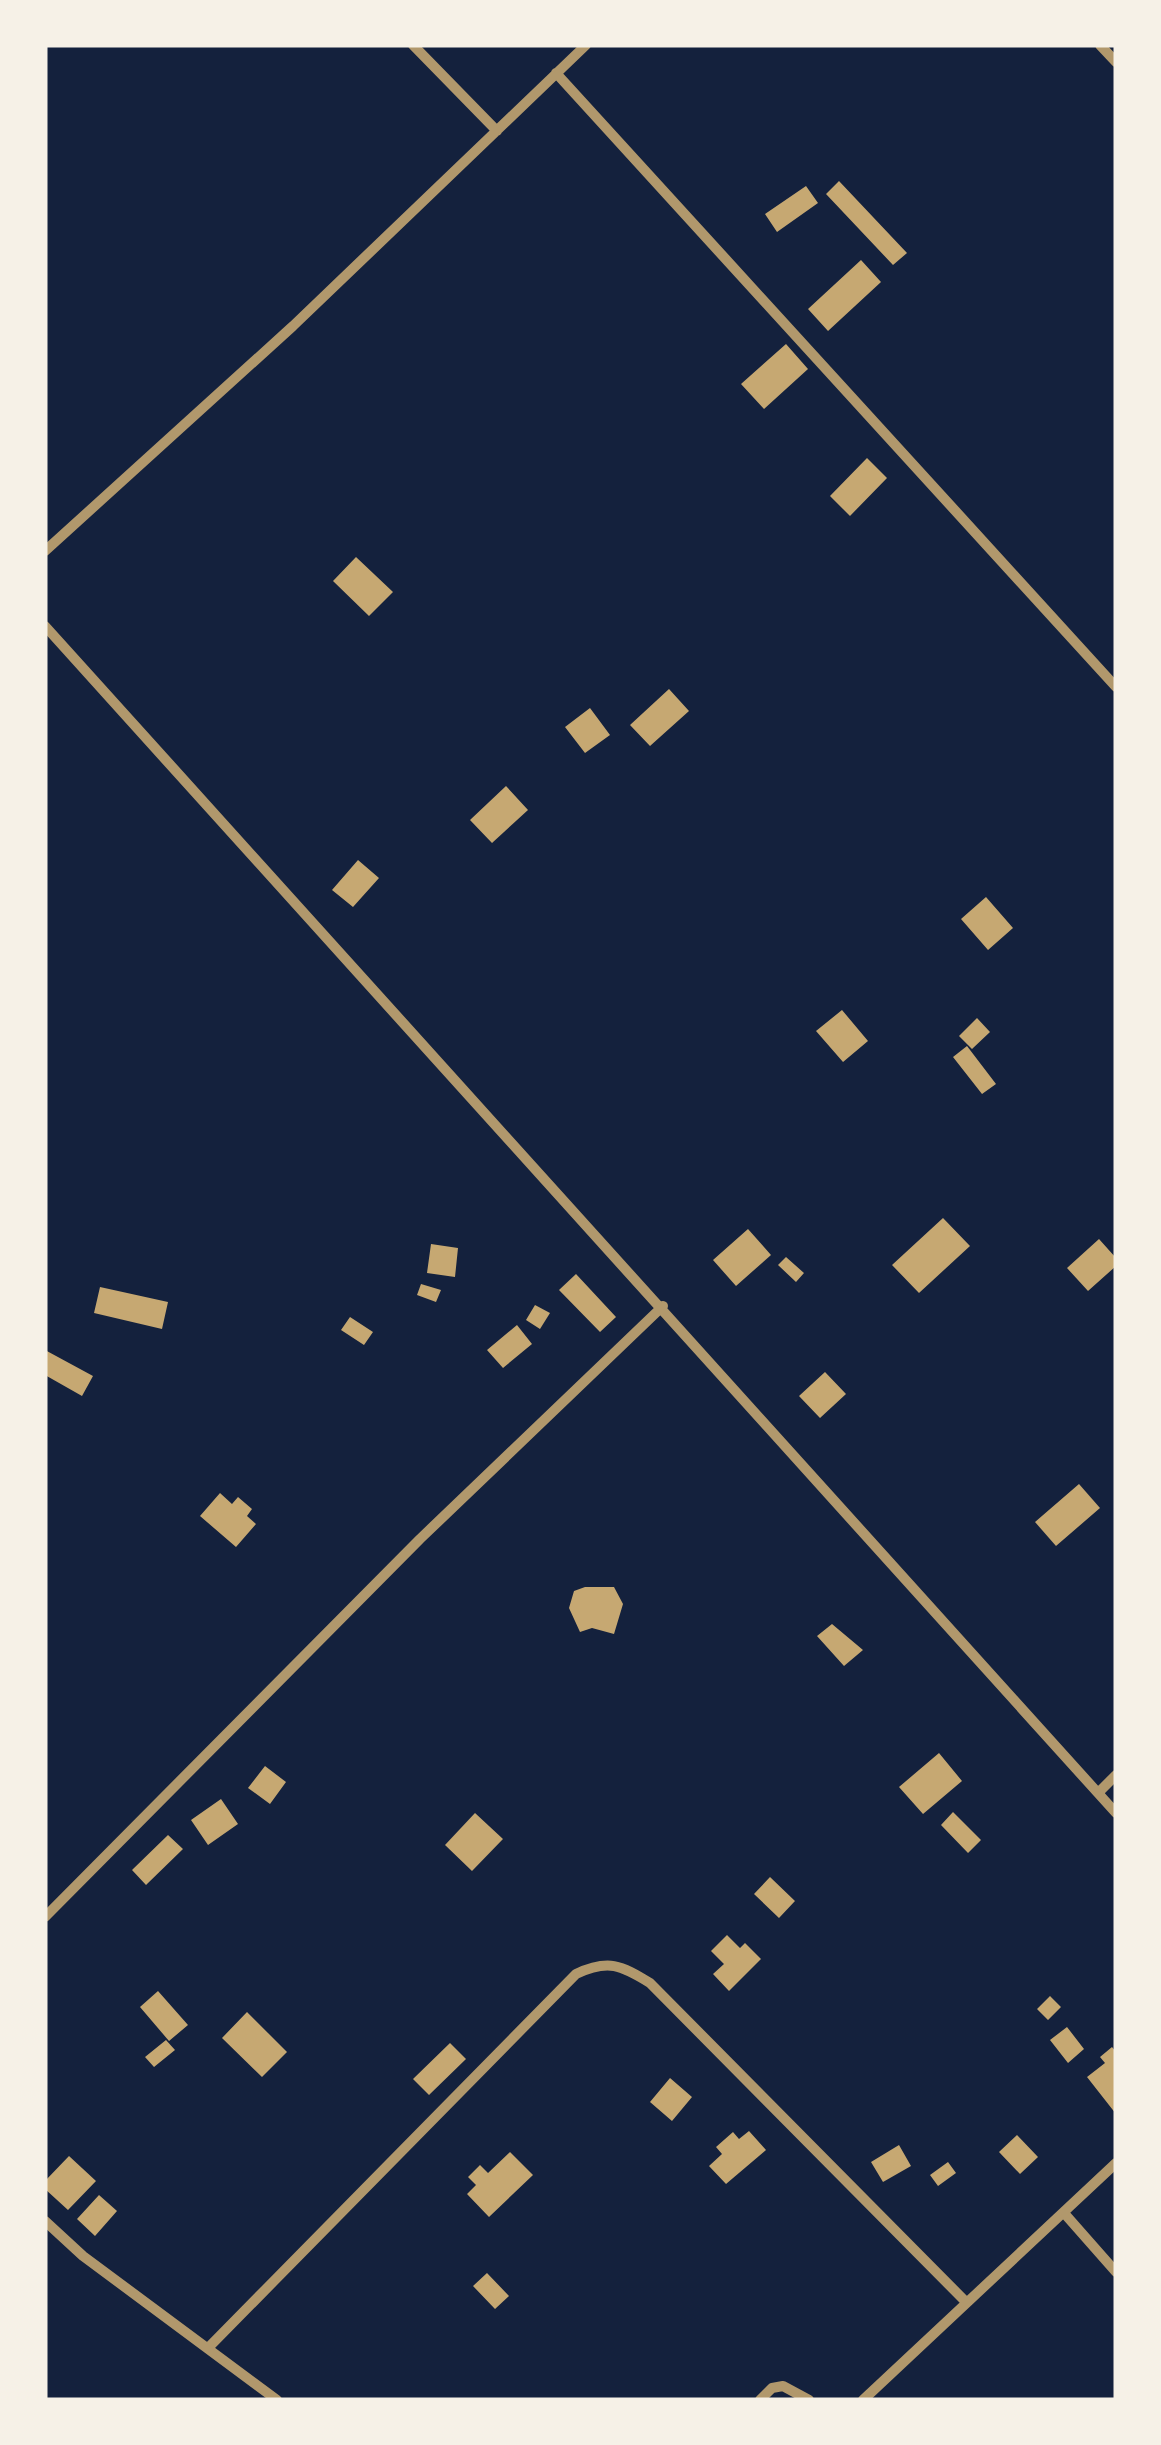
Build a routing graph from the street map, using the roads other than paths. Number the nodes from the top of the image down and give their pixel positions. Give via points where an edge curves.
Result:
1 (413, 45) edge
2 (586, 45) edge
3 (1100, 45) edge
4 (1116, 62) edge
5 (556, 73) junction
6 (497, 131) junction
7 (45, 551) edge
8 (45, 626) edge
9 (1116, 687) edge
10 (664, 1306) junction
11 (1116, 1776) edge
12 (1098, 1792) junction
13 (1116, 1813) edge
14 (45, 1918) edge
15 (1116, 2163) edge
16 (1064, 2213) junction
17 (45, 2221) edge
18 (1116, 2272) edge
19 (965, 2301) junction
20 (208, 2348) junction
21 (277, 2400) edge
22 (760, 2400) edge
23 (809, 2400) edge
24 (863, 2400) edge

1 - 6 street
2 - 5 street
3 - 4 street
5 - 6 street
5 - 9 street
6 - 7 street
8 - 10 street
10 - 12 street
10 - 14 street via 420,1539
11 - 12 street
12 - 13 street
15 - 16 street
16 - 18 street
16 - 19 street
17 - 20 street
19 - 20 street via 650,1983 612,1962 576,1974
19 - 24 street
20 - 21 street
22 - 23 street via 783,2386

